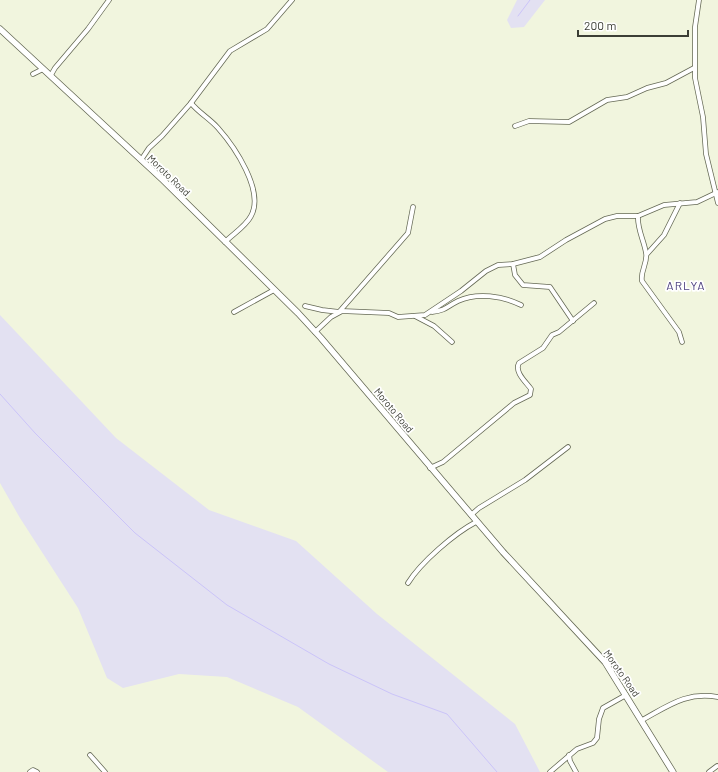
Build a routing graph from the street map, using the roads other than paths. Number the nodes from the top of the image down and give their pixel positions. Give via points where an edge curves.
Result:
1 (109, 0) edge
2 (292, 0) edge
3 (699, 0) edge
4 (0, 29) edge
5 (694, 68) junction
6 (43, 69) junction
7 (33, 74) dead end
8 (51, 75) junction
9 (191, 103) junction
10 (515, 126) dead end
11 (141, 160) junction
12 (717, 193) edge
13 (680, 203) junction
14 (718, 203) edge
15 (413, 206) dead end
16 (638, 216) junction
17 (225, 242) junction
18 (646, 254) junction
19 (513, 264) junction
20 (274, 290) junction
21 (594, 302) dead end
22 (521, 305) dead end
23 (305, 306) dead end
24 (234, 312) dead end
25 (339, 312) junction
26 (430, 312) junction
27 (415, 316) junction
28 (573, 321) junction
29 (315, 332) junction
30 (452, 342) dead end
31 (682, 342) dead end
32 (568, 447) dead end
33 (430, 468) junction
34 (471, 516) junction
35 (476, 522) junction
36 (408, 583) dead end
37 (626, 695) junction
38 (718, 697) edge
39 (642, 720) junction
40 (90, 755) dead end
41 (569, 755) junction
42 (717, 766) dead end
43 (30, 772) edge
44 (37, 772) edge
45 (105, 772) edge
46 (550, 772) edge
47 (576, 772) edge
48 (673, 772) edge
49 (709, 772) edge

1 - 8 street
2 - 9 street via 267,29 230,51
3 - 5 street via 694,27
4 - 6 main road, Moroto Road
5 - 10 street via 666,83 622,99 608,100 569,122 528,121
5 - 12 street via 703,117 706,154
6 - 7 street
6 - 8 main road, Moroto Road
8 - 11 main road, Moroto Road
9 - 11 street
9 - 17 street via 218,128 230,146 239,153 248,171 254,208 251,216
11 - 17 main road, Moroto Road
12 - 13 street via 704,200
12 - 14 street
13 - 16 street via 664,205
13 - 18 street via 664,235
15 - 25 street via 408,233
16 - 18 street
16 - 19 street via 605,219 540,257
17 - 20 main road, Moroto Road
18 - 31 street via 642,281 679,332
19 - 26 street via 498,265 486,271
19 - 28 street via 515,275 523,285 550,287
20 - 24 street
20 - 29 main road, Moroto Road
21 - 28 street
22 - 26 street via 508,299 473,296 444,310
23 - 25 street
25 - 27 street via 385,312 398,317
25 - 29 street
26 - 27 street
27 - 30 street via 434,326
28 - 33 street via 549,338 543,348 517,366 531,389 530,395 514,403 442,462
29 - 33 main road, Moroto Road
32 - 34 street
33 - 34 main road, Moroto Road
34 - 35 main road, Moroto Road
35 - 36 street via 440,548 418,569
35 - 37 main road, Moroto Road via 605,662
37 - 39 main road, Moroto Road
37 - 41 street via 600,712 597,738 593,744 582,746
38 - 39 street via 689,697
39 - 48 main road, Moroto Road
40 - 45 street
41 - 46 street
41 - 47 street
42 - 49 street
43 - 44 street

